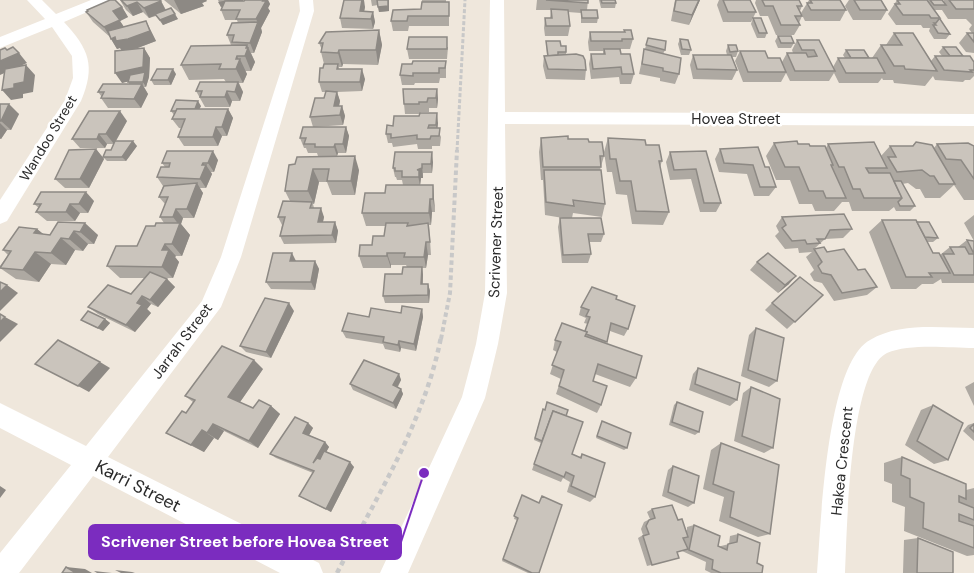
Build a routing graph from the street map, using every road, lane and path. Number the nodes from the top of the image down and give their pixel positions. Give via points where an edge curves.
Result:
1 (34, 0) edge
2 (103, 0) edge
3 (306, 0) edge
4 (465, 0) edge
5 (497, 0) edge
6 (54, 20) junction
7 (0, 43) edge
8 (498, 118) junction
9 (974, 120) edge
10 (0, 216) edge
11 (974, 338) edge
12 (0, 415) edge
13 (89, 461) junction
14 (2, 573) edge
15 (309, 573) edge
16 (337, 573) edge
17 (394, 573) edge
18 (831, 573) edge

1 - 6 street, Wandoo Street
2 - 6 street
3 - 13 street, Jarrah Street via 306,11 231,257 210,307
4 - 16 path via 450,293 440,345 408,436
5 - 8 street, Scrivener Street
6 - 7 street
6 - 10 street, Wandoo Street via 78,50 81,80 73,101
8 - 9 street, Hovea Street
8 - 17 street, Scrivener Street via 496,293 487,344 473,398
11 - 18 street, Hakea Crescent via 886,343 871,351 859,368 846,409
12 - 13 street, Karri Street
13 - 14 street, Jarrah Street
13 - 15 street, Karri Street

